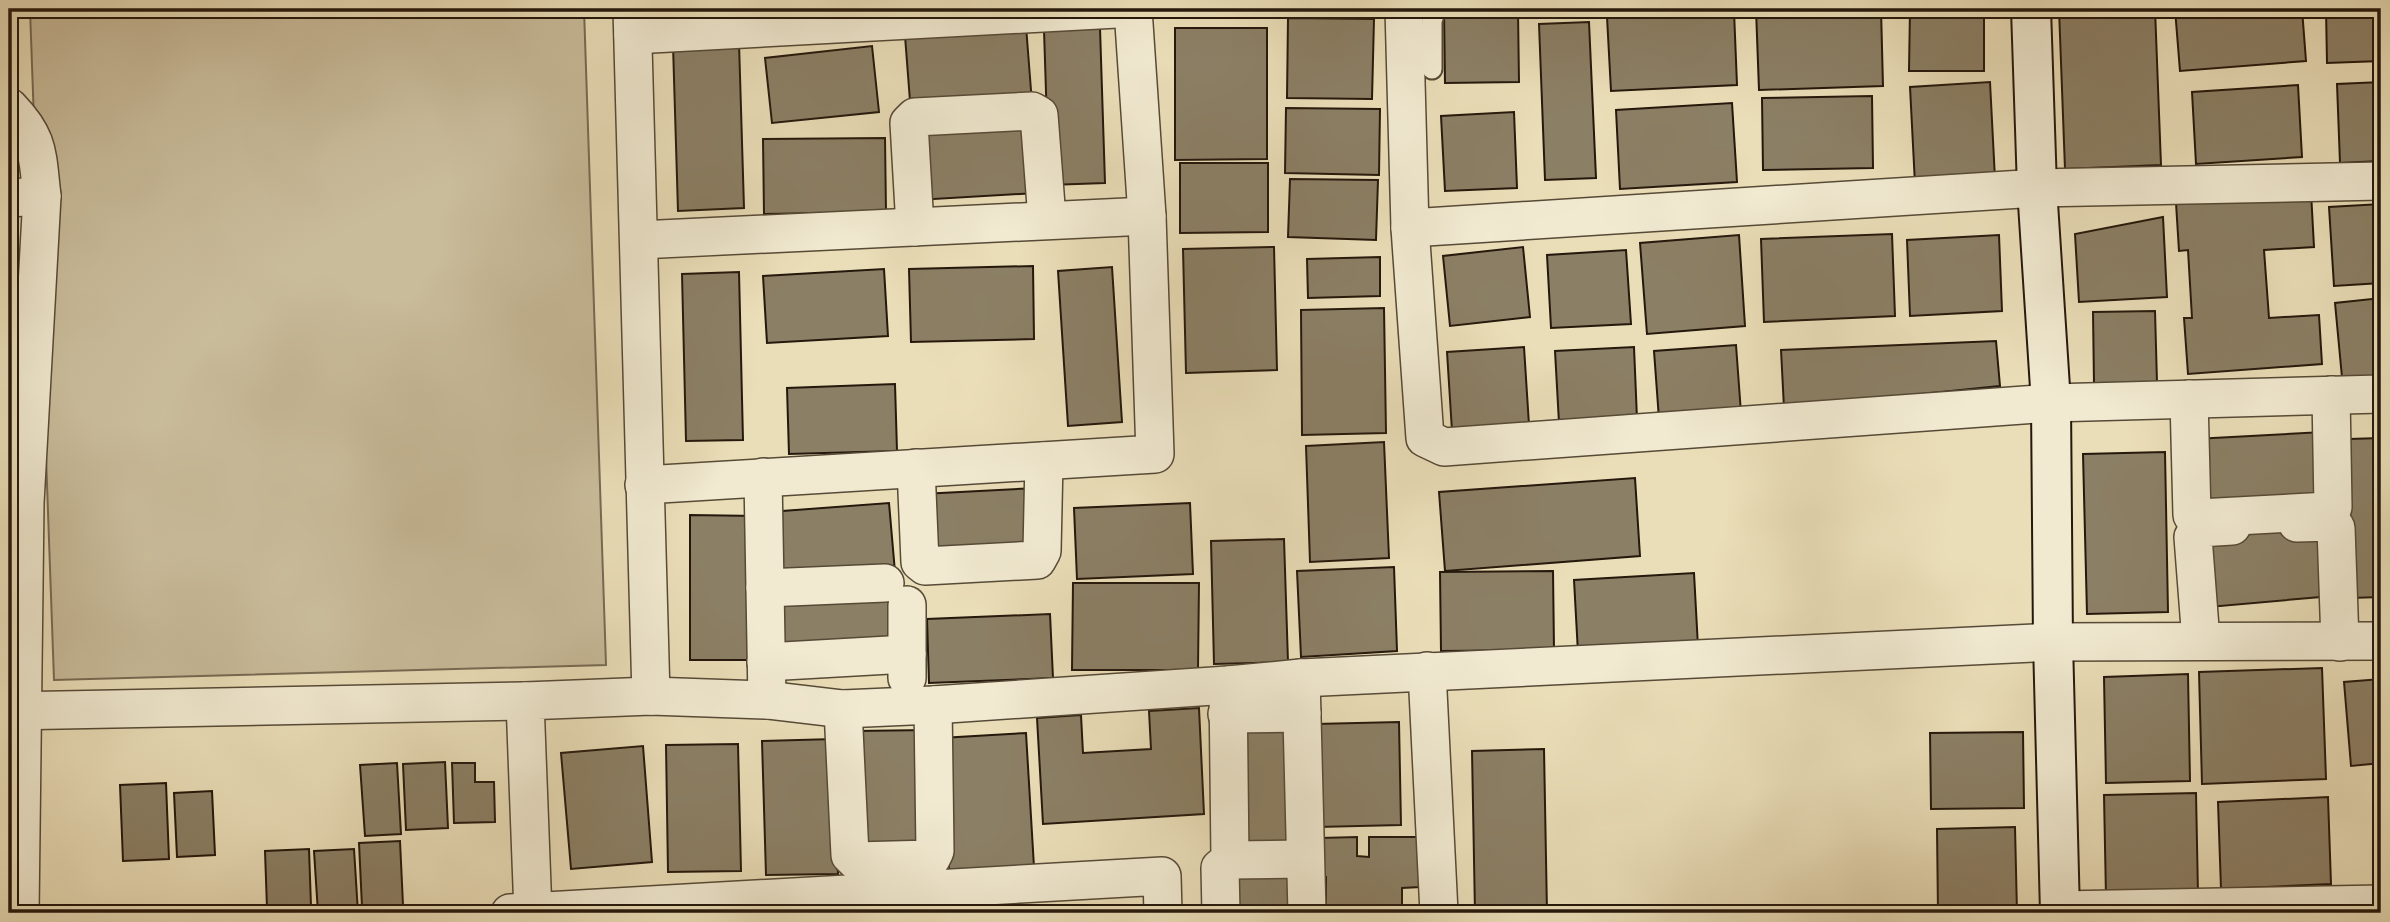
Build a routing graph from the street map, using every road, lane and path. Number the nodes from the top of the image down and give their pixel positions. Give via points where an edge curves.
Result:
1 (1117, 9) edge
2 (1133, 9) edge
3 (1404, 9) edge
4 (1436, 9) edge
5 (2031, 9) edge
6 (633, 22) edge
7 (1432, 69) dead end
8 (9, 107) edge
9 (2381, 181) edge
10 (2037, 188) junction
11 (25, 197) edge
12 (1147, 216) junction
13 (1047, 219) junction
14 (915, 227) junction
15 (1410, 228) junction
16 (639, 240) junction
17 (2381, 394) edge
18 (2331, 395) junction
19 (2189, 399) junction
20 (2050, 403) junction
21 (1044, 471) junction
22 (908, 479) junction
23 (644, 485) junction
24 (763, 488) junction
25 (17, 503) edge
26 (902, 539) dead end
27 (765, 588) junction
28 (2381, 641) edge
29 (2053, 642) junction
30 (2201, 642) junction
31 (2340, 642) junction
32 (907, 654) junction
33 (766, 662) junction
34 (1427, 671) junction
35 (651, 696) junction
36 (1302, 696) junction
37 (767, 700) junction
38 (1228, 700) junction
39 (525, 701) junction
40 (16, 711) edge
41 (925, 711) junction
42 (844, 717) junction
43 (1304, 859) junction
44 (1230, 860) junction
45 (901, 875) junction
46 (2381, 904) edge
47 (2060, 912) edge
48 (20, 913) edge
49 (525, 913) edge
50 (1163, 913) edge
51 (1221, 913) edge
52 (1307, 913) edge
53 (1439, 913) edge

1 - 6 street
2 - 12 street
3 - 15 street
4 - 7 lane
5 - 10 street
6 - 16 street
8 - 11 street via 37,146
9 - 10 street
10 - 15 street
10 - 20 street
11 - 25 street
12 - 13 street
12 - 21 street via 1155,454
13 - 14 street
13 - 14 street via 1039,115 1032,111 915,117 909,123
14 - 16 street
15 - 20 street via 1425,438 1444,447
16 - 23 street
17 - 18 street
18 - 19 street
18 - 19 street via 2333,507 2329,512 2199,518 2192,515
19 - 20 street
20 - 29 street
21 - 22 street
21 - 22 street via 1041,556 1037,560 925,566 920,562
22 - 24 street
22 - 26 street
23 - 24 street
23 - 35 street
24 - 27 street
25 - 40 street
27 - 32 street via 896,594
27 - 33 street
28 - 31 street
29 - 30 street
29 - 34 street
29 - 47 street
30 - 31 street
30 - 31 street via 2193,537 2199,528 2332,522 2336,528
32 - 33 street
32 - 41 street
33 - 37 street
34 - 36 street
34 - 53 street
35 - 37 street
35 - 39 street
36 - 38 street
36 - 43 street
37 - 42 street
38 - 41 street
38 - 44 street
39 - 40 street
39 - 49 street
40 - 48 street
41 - 42 street
41 - 45 street via 935,851 931,859
42 - 45 street via 850,855
43 - 44 street
43 - 52 street
44 - 51 street via 1220,868
45 - 49 street
45 - 50 street via 1162,876
46 - 47 street

